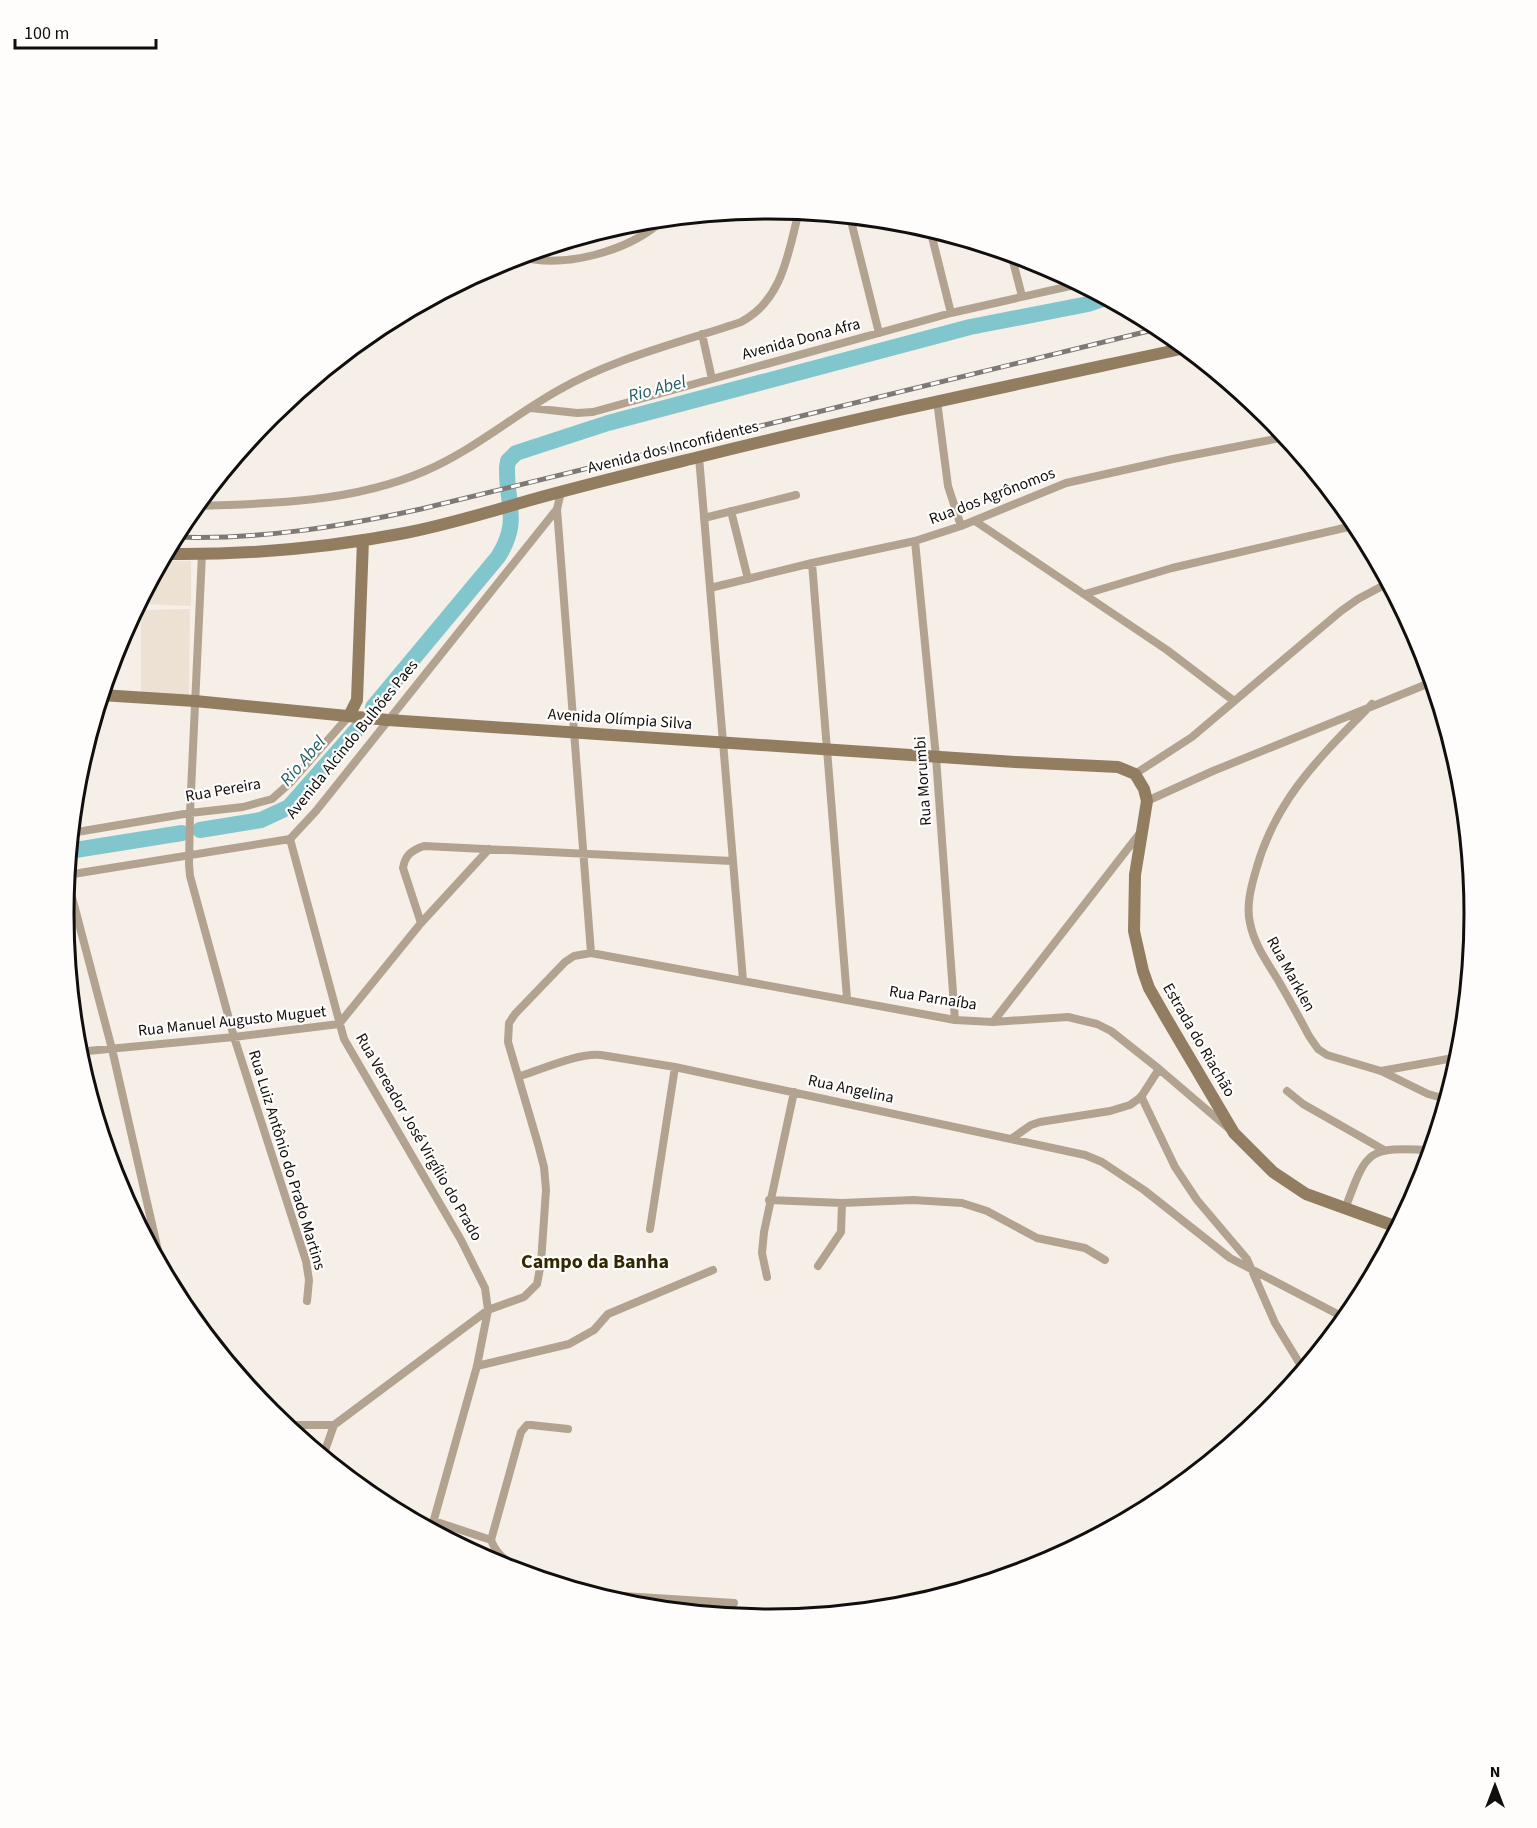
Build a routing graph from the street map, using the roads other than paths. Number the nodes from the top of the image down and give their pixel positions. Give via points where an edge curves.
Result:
1 (797, 220) edge
2 (852, 224) edge
3 (652, 229) edge
4 (933, 239) edge
5 (534, 260) edge
6 (1014, 264) edge
7 (1066, 287) edge
8 (1022, 296) junction
9 (951, 313) junction
10 (879, 333) junction
11 (702, 334) junction
12 (1175, 350) edge
13 (712, 379) junction
14 (938, 401) junction
15 (530, 408) junction
16 (1275, 439) edge
17 (699, 457) junction
18 (561, 492) junction
19 (796, 495) dead end
20 (207, 506) edge
21 (557, 509) junction
22 (731, 511) junction
23 (704, 518) junction
24 (975, 521) junction
25 (961, 526) junction
26 (1346, 528) edge
27 (363, 540) junction
28 (915, 541) junction
29 (175, 554) edge
30 (202, 554) junction
31 (812, 563) junction
32 (748, 579) junction
33 (1381, 587) edge
34 (710, 588) junction
35 (1085, 594) junction
36 (1425, 685) edge
37 (109, 695) edge
38 (195, 701) junction
39 (1234, 701) junction
40 (1372, 705) junction
41 (353, 717) junction
42 (383, 719) junction
43 (573, 732) junction
44 (723, 743) junction
45 (827, 750) junction
46 (936, 757) junction
47 (1135, 774) junction
48 (1147, 801) junction
49 (190, 817) junction
50 (78, 832) edge
51 (1141, 832) junction
52 (290, 839) junction
53 (489, 849) junction
54 (583, 854) junction
55 (189, 855) junction
56 (732, 861) junction
57 (75, 875) edge
58 (74, 904) edge
59 (421, 923) junction
60 (591, 953) junction
61 (743, 980) junction
62 (847, 999) junction
63 (955, 1020) junction
64 (993, 1023) junction
65 (339, 1024) junction
66 (234, 1037) junction
67 (112, 1049) junction
68 (87, 1051) edge
69 (1448, 1059) edge
70 (675, 1067) junction
71 (1160, 1069) junction
72 (1381, 1071) junction
73 (520, 1076) junction
74 (1287, 1091) dead end
75 (794, 1092) junction
76 (1142, 1096) junction
77 (1439, 1097) edge
78 (1234, 1133) junction
79 (1011, 1139) junction
80 (1384, 1150) junction
81 (1422, 1150) edge
82 (769, 1200) junction
83 (842, 1203) junction
84 (1345, 1209) junction
85 (1390, 1225) edge
86 (650, 1229) dead end
87 (156, 1240) edge
88 (1105, 1260) dead end
89 (818, 1266) dead end
90 (713, 1270) dead end
91 (1254, 1271) junction
92 (767, 1277) dead end
93 (307, 1301) dead end
94 (488, 1310) junction
95 (1336, 1314) edge
96 (1299, 1362) edge
97 (477, 1366) junction
98 (298, 1425) edge
99 (334, 1425) junction
100 (568, 1429) dead end
101 (325, 1449) edge
102 (434, 1523) edge
103 (443, 1528) edge
104 (491, 1540) junction
105 (499, 1554) edge
106 (639, 1597) edge
107 (734, 1603) dead end

1 - 11 street via 782,275 767,301 741,322
2 - 10 street
3 - 5 street via 617,248 554,261
4 - 9 street
6 - 8 street
7 - 8 street, Avenida Dona Afra
8 - 9 street, Avenida Dona Afra
9 - 10 street, Avenida Dona Afra
10 - 13 street, Avenida Dona Afra
11 - 13 street
11 - 15 street via 593,373
12 - 14 main road, Avenida dos Inconfidentes
13 - 15 street, Avenida Dona Afra via 593,412
14 - 17 main road, Avenida dos Inconfidentes
14 - 25 street via 948,486
15 - 20 street via 449,459 401,480 324,497
16 - 24 street, Rua dos Agrônomos via 1066,483
17 - 18 main road, Avenida dos Inconfidentes
17 - 23 street
18 - 21 street
18 - 27 main road, Avenida dos Inconfidentes via 444,525
19 - 22 street
21 - 42 street, Avenida Alcindo Bulhões Paes
21 - 43 street
22 - 23 street
22 - 32 street
23 - 34 street
24 - 25 street, Rua dos Agrônomos
24 - 35 street
25 - 28 street, Rua dos Agrônomos
26 - 35 street via 1172,568
27 - 30 main road, Avenida dos Inconfidentes
27 - 41 main road, Rua Pereira
28 - 31 street, Rua dos Agrônomos
28 - 46 street, Rua Morumbi
29 - 30 main road, Avenida dos Inconfidentes
30 - 38 street, Rua Luiz Antônio do Prado Martins
31 - 32 street, Rua dos Agrônomos
31 - 45 street
32 - 34 street, Rua dos Agrônomos
33 - 39 street via 1341,611
34 - 44 street
35 - 39 street
36 - 40 street
37 - 38 main road, Avenida Olímpia Silva
38 - 41 main road, Avenida Olímpia Silva
38 - 49 street, Rua Luiz Antônio do Prado Martins
39 - 47 street via 1192,737
40 - 48 street
40 - 72 street, Rua Marklen via 1310,768 1282,806 1260,855 1248,912 1260,951 1313,1043 1327,1055
41 - 42 main road, Avenida Olímpia Silva
41 - 49 street, Rua Pereira via 272,798
42 - 43 main road, Avenida Olímpia Silva
42 - 52 street, Avenida Alcindo Bulhões Paes via 316,811
43 - 44 main road, Avenida Olímpia Silva
43 - 54 street
44 - 45 main road, Avenida Olímpia Silva
44 - 56 street
45 - 46 main road, Avenida Olímpia Silva
45 - 62 street
46 - 47 main road, Avenida Olímpia Silva via 1118,767
46 - 63 street, Rua Morumbi
47 - 48 main road
48 - 51 main road, Estrada do Riachão
49 - 50 street, Rua Pereira
49 - 55 street, Rua Luiz Antônio do Prado Martins
51 - 64 street
51 - 78 main road, Estrada do Riachão via 1133,909 1143,971 1149,988
52 - 55 street, Avenida Alcindo Bulhões Paes
52 - 65 street, Rua Vereador José Virgílio do Prado
53 - 54 street
53 - 59 street, Rua Manuel Augusto Muguet
53 - 59 street via 424,846 408,855 404,878
54 - 56 street
54 - 60 street
55 - 57 street, Avenida Alcindo Bulhões Paes
55 - 66 street, Rua Luiz Antônio do Prado Martins via 190,876
56 - 61 street
58 - 67 street
59 - 65 street, Rua Manuel Augusto Muguet
60 - 61 street, Rua Parnaíba
60 - 73 street via 565,962 509,1023 508,1042
61 - 62 street, Rua Parnaíba
62 - 63 street, Rua Parnaíba
63 - 64 street, Rua Parnaíba
64 - 71 street, Rua Parnaíba via 1055,1016 1083,1019 1111,1031
65 - 66 street, Rua Manuel Augusto Muguet
65 - 94 street, Rua Vereador José Virgílio do Prado via 350,1051 474,1261 485,1288
66 - 67 street, Rua Manuel Augusto Muguet
66 - 93 street, Rua Luiz Antônio do Prado Martins via 306,1261
67 - 68 street, Rua Manuel Augusto Muguet
67 - 87 street
69 - 72 street
70 - 73 street, Rua Angelina via 594,1054
70 - 75 street, Rua Angelina
70 - 86 street
71 - 76 street
71 - 78 street, Rua Parnaíba
72 - 77 street, Rua Marklen
73 - 94 street via 544,1167 540,1271 537,1284 528,1293
74 - 80 street
75 - 79 street, Rua Angelina
75 - 82 street
76 - 79 street via 1122,1108 1031,1125
76 - 91 street via 1175,1167
78 - 84 main road, Estrada do Riachão via 1290,1184
79 - 91 street, Rua Angelina via 1093,1158 1164,1205 1230,1258
80 - 81 street
80 - 84 street via 1374,1154 1359,1171
82 - 83 street
82 - 92 street via 762,1244
83 - 88 street via 913,1200 968,1204 1037,1238 1085,1248
83 - 89 street via 841,1232
84 - 85 main road, Estrada do Riachão
90 - 97 street via 608,1314 594,1330 569,1344
91 - 95 street, Rua Angelina
91 - 96 street via 1275,1323
94 - 97 street
94 - 99 street
97 - 102 street
98 - 99 street
99 - 101 street
100 - 104 street via 527,1425 521,1432
103 - 104 street
104 - 105 street
106 - 107 street

